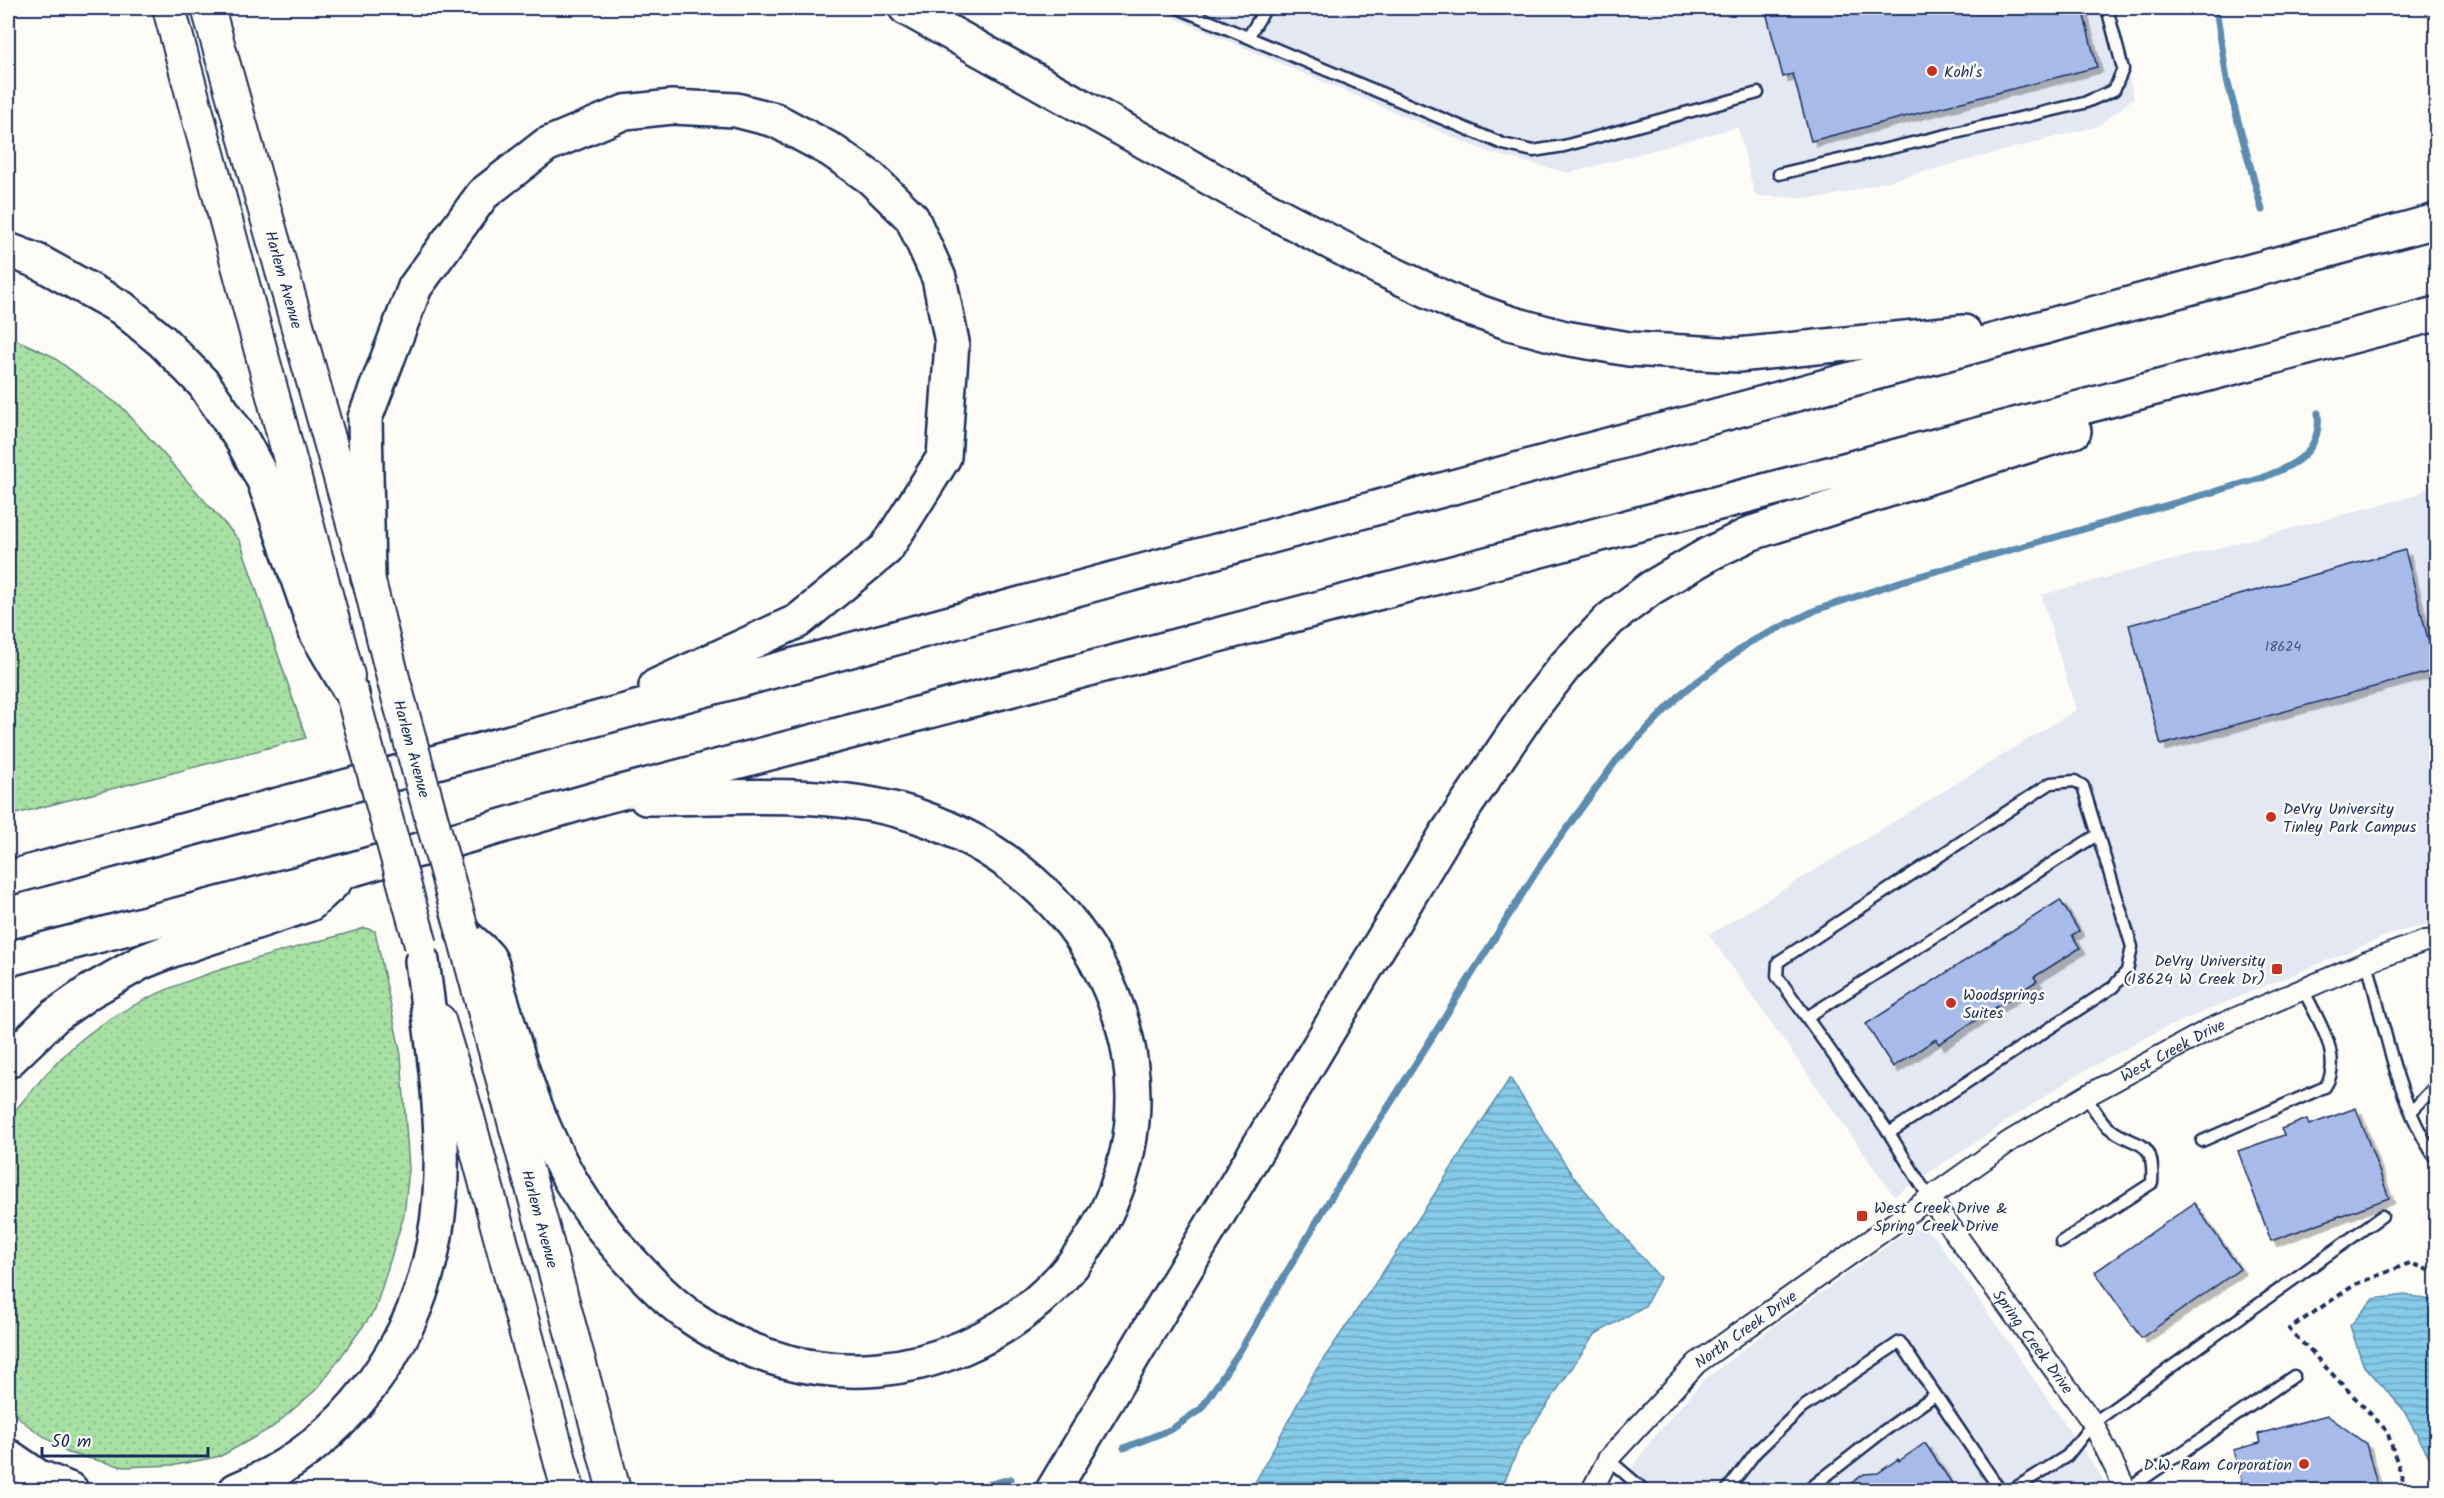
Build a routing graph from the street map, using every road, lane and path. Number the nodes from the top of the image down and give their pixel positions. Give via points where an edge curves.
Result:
1 (169, 8) edge
2 (208, 8) edge
3 (906, 8) edge
4 (1179, 8) edge
5 (1266, 8) edge
6 (2107, 8) edge
7 (1196, 11) edge
8 (1248, 37) junction
9 (1758, 93) dead end
10 (1779, 174) dead end
11 (2436, 221) edge
12 (8, 250) edge
13 (2436, 315) edge
14 (2070, 320) junction
15 (368, 577) junction
16 (352, 694) junction
17 (571, 725) junction
18 (599, 798) junction
19 (2097, 835) junction
20 (124, 846) junction
21 (8, 854) edge
22 (346, 871) junction
23 (8, 878) edge
24 (463, 933) junction
25 (2436, 940) edge
26 (422, 953) junction
27 (8, 959) edge
28 (2367, 962) junction
29 (2303, 989) junction
30 (1807, 1017) junction
31 (8, 1061) edge
32 (2436, 1085) edge
33 (2086, 1096) junction
34 (2411, 1112) junction
35 (1889, 1133) junction
36 (2202, 1141) dead end
37 (2436, 1159) edge
38 (1930, 1199) junction
39 (2382, 1216) dead end
40 (2061, 1242) dead end
41 (2436, 1273) edge
42 (2294, 1376) dead end
43 (1935, 1395) junction
44 (2093, 1423) junction
45 (8, 1456) edge
46 (1608, 1459) junction
47 (71, 1491) edge
48 (236, 1491) edge
49 (568, 1491) edge
50 (614, 1491) edge
51 (1053, 1491) edge
52 (1592, 1491) edge
53 (1644, 1491) edge
54 (1726, 1491) edge
55 (1808, 1491) edge
56 (2000, 1491) edge
57 (2012, 1491) edge
58 (2127, 1491) edge
59 (2406, 1491) edge

1 - 16 main road
2 - 15 main road, Harlem Avenue
3 - 14 highway via 1244,197 1380,268 1459,306 1554,335 1629,349 1738,356
4 - 7 lane
5 - 8 lane
6 - 10 lane via 2123,69 2115,90 2084,103
7 - 8 lane
8 - 9 lane via 1503,144 1533,151
11 - 14 highway
12 - 16 highway via 72,279 122,308 204,384 264,481 316,634
13 - 18 highway
13 - 51 highway via 1752,533 1651,588 1610,619 1536,703 1445,836
14 - 17 highway
15 - 17 highway via 365,418 415,287 483,194 546,145 625,112 672,107 736,110 775,120 831,150 871,178 912,218 939,278 952,342 944,457 886,549 798,621
15 - 24 main road, Harlem Avenue, bridge
16 - 26 main road, bridge
17 - 20 highway
18 - 22 highway
18 - 24 highway via 821,798 885,807 952,830 1004,859 1052,899 1087,946 1121,1015 1130,1051 1133,1123 1110,1202 1094,1236 1056,1284 1030,1309 955,1353 883,1370 821,1370 794,1364 763,1355 708,1329 659,1292 624,1255 602,1231 572,1184 549,1144 489,959
19 - 30 lane
19 - 30 lane via 2083,786 2075,782 2051,783 1778,962 1777,976
19 - 35 lane via 2132,947 2127,972 2113,987
20 - 21 highway
20 - 23 highway
22 - 27 highway
22 - 31 highway via 310,903 142,962 55,1016
24 - 50 main road, Harlem Avenue
25 - 28 street, West Creek Drive
26 - 48 highway via 442,1137 438,1226 423,1288 400,1341 355,1407 288,1465
26 - 49 main road
28 - 29 street, West Creek Drive
28 - 34 lane via 2399,1083
29 - 33 street, West Creek Drive via 2210,1029
29 - 36 lane via 2334,1064 2332,1078 2325,1087
30 - 35 lane
32 - 34 lane
33 - 38 street, West Creek Drive via 2010,1141
33 - 40 lane via 2106,1125 2141,1143 2150,1153 2152,1183
34 - 37 lane
35 - 38 lane
38 - 44 street, Spring Creek Drive
38 - 46 street, North Creek Drive via 1697,1363
39 - 44 lane
41 - 59 path via 2410,1263 2356,1284 2289,1329 2387,1431
42 - 58 lane
43 - 54 lane via 1900,1342 1802,1408 1756,1452
43 - 55 lane
43 - 56 lane
44 - 57 lane via 2067,1456
44 - 58 street, Spring Creek Drive
45 - 47 highway via 37,1476
46 - 52 street, North Creek Drive
46 - 53 lane

